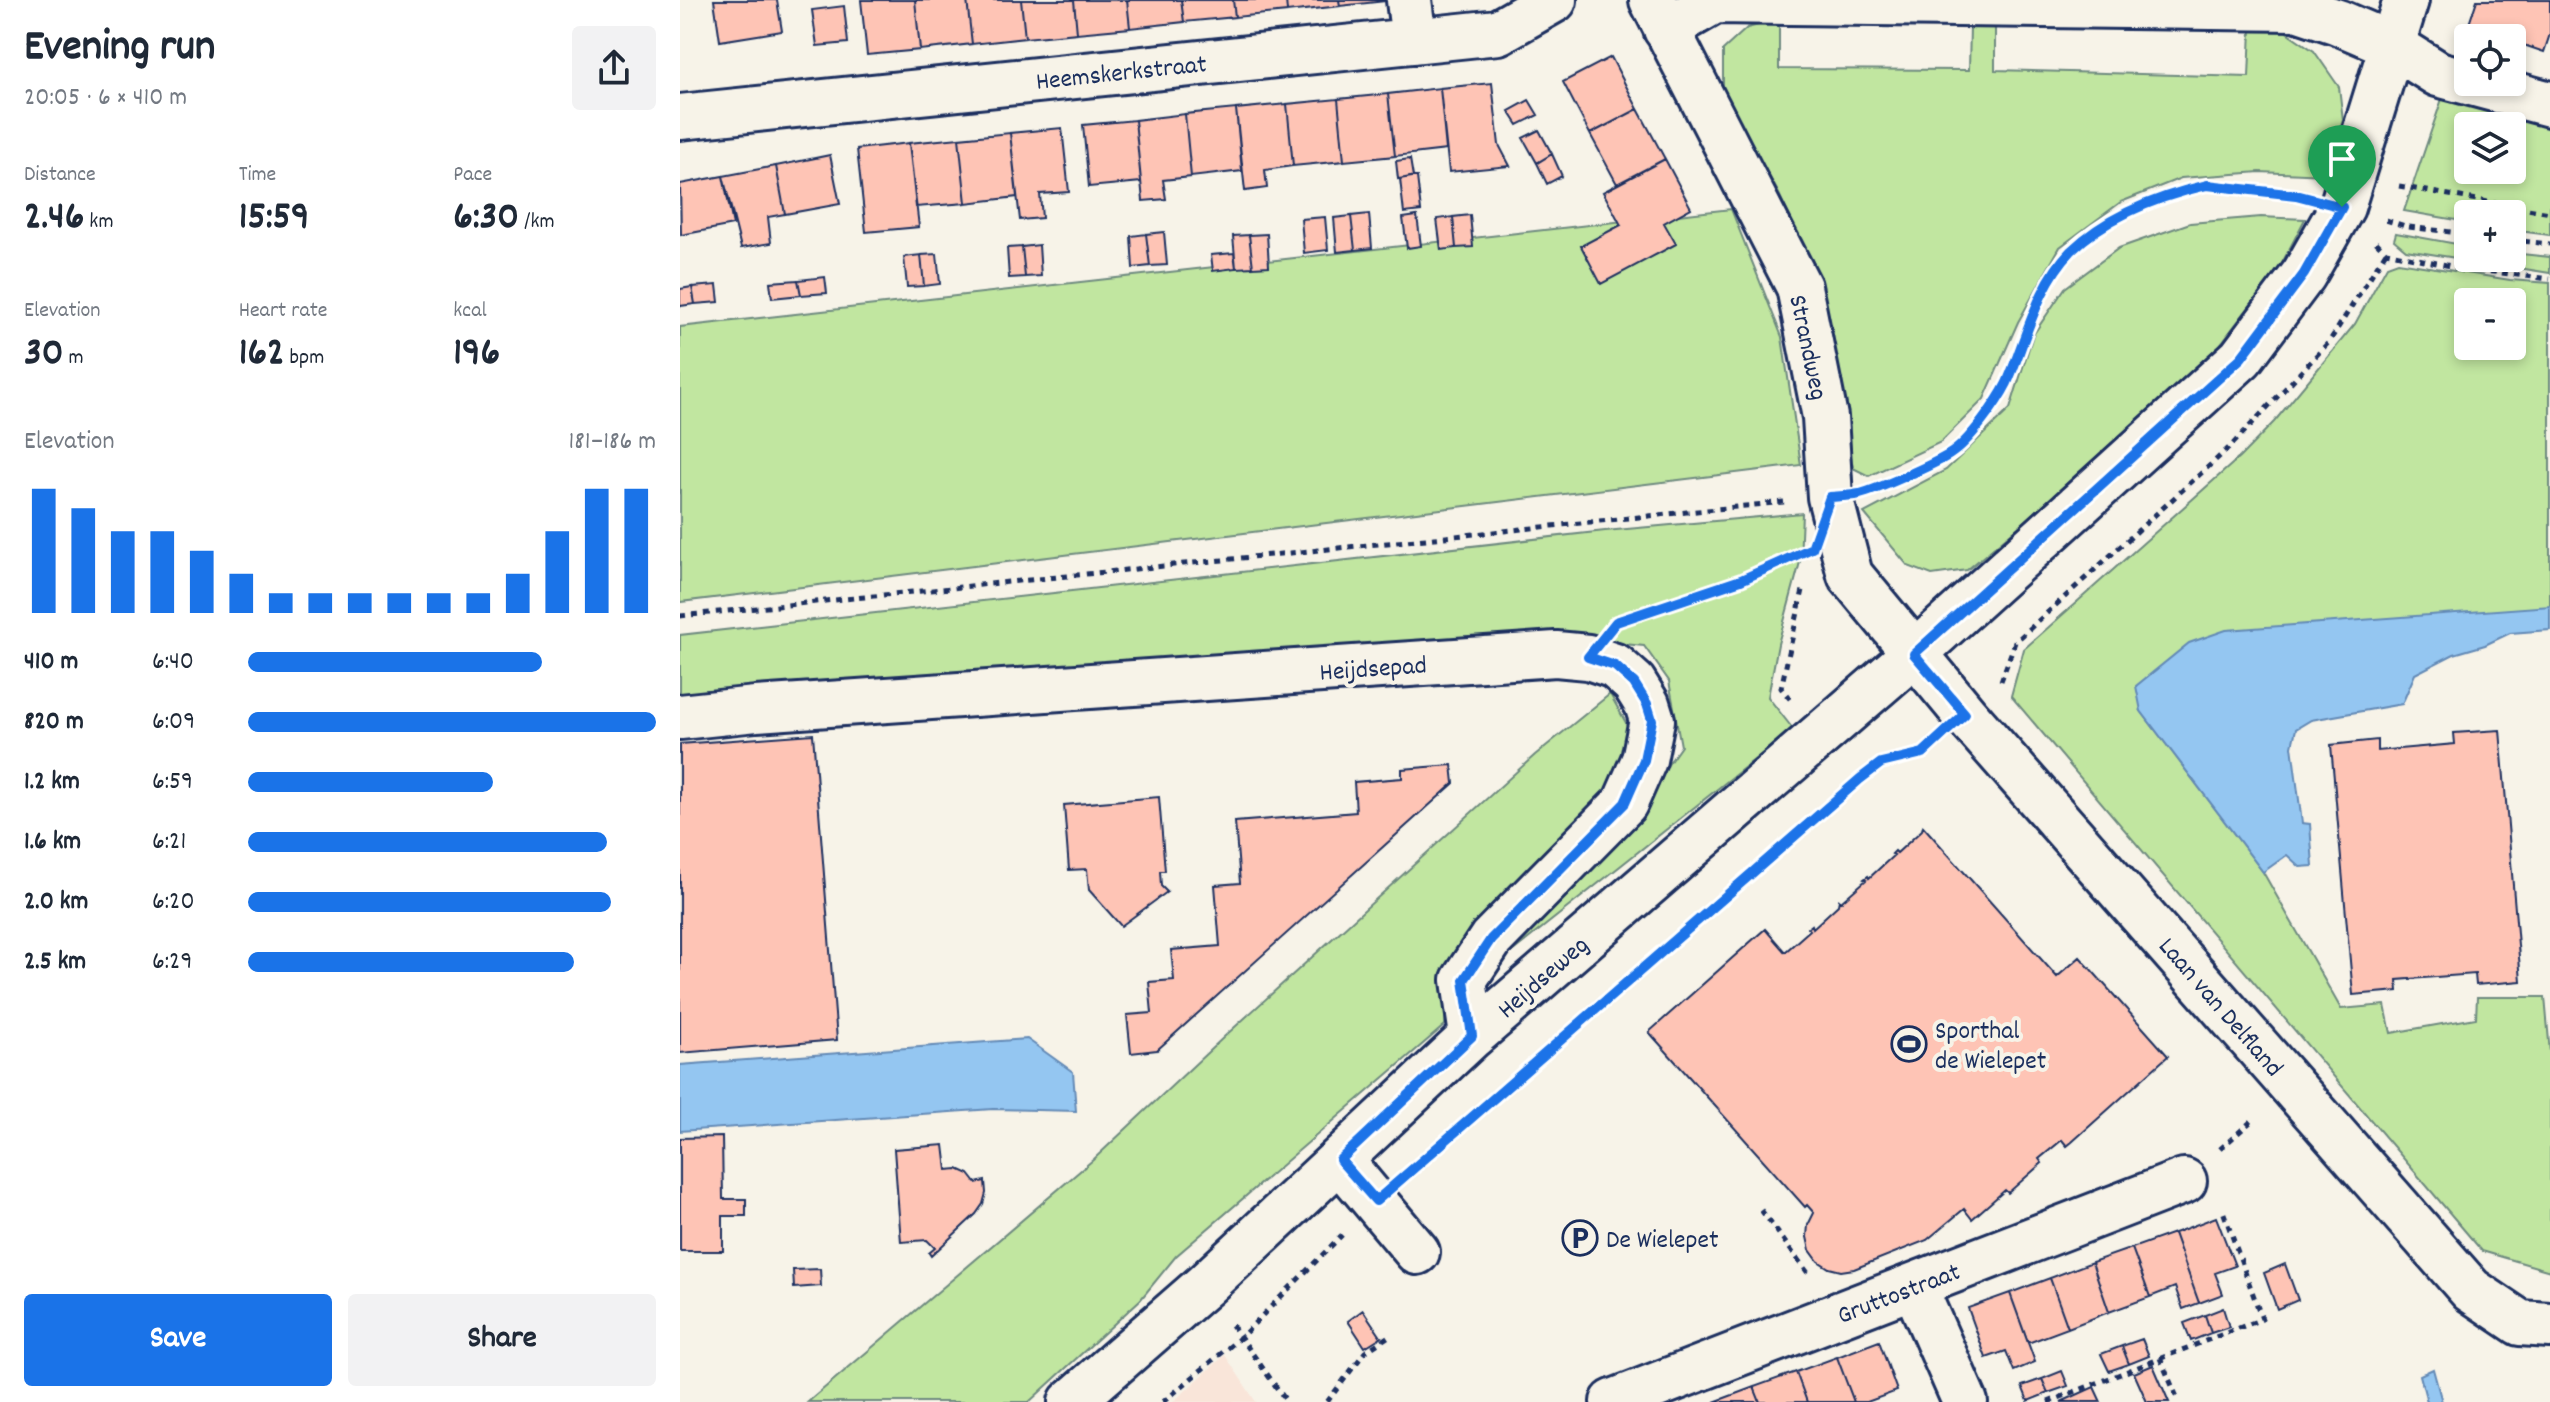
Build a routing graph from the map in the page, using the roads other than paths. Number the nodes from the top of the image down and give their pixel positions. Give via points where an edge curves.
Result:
1 (1554, 0) edge
2 (2406, 0) edge
3 (1659, 14) edge
4 (1411, 20) edge
5 (2392, 45) junction
6 (2550, 104) edge
7 (680, 117) edge
8 (1914, 654) junction
9 (680, 717) edge
10 (1472, 1036) junction
11 (1340, 1160) junction
12 (2184, 1181) road end
13 (1417, 1252) dead end
14 (1914, 1286) junction
15 (2550, 1325) edge
16 (1071, 1402) edge
17 (1613, 1402) edge
18 (1965, 1402) edge

1 - 4 street, Heemskerkstraat via 1498,32
2 - 5 street, Heijdseweg
3 - 5 street via 1715,1 2254,6 2296,8
3 - 8 street, Strandweg via 1799,287 1825,417 1830,497 1850,575
4 - 7 street, Heemskerkstraat
5 - 6 street via 2438,74
5 - 8 street, Heijdseweg via 2347,192 2304,274 2241,358
8 - 10 street, Heijdseweg
8 - 15 street, Laan van Delfland via 2471,1290 2520,1323
9 - 10 street, Heijdsepad via 1556,654 1615,666 1634,683 1652,720 1644,760 1625,803 1491,939 1464,980
10 - 11 street, Heijdseweg
11 - 13 street
11 - 16 street, Heijdseweg
12 - 14 street, Gruttostraat
14 - 17 street, Gruttostraat
14 - 18 street

